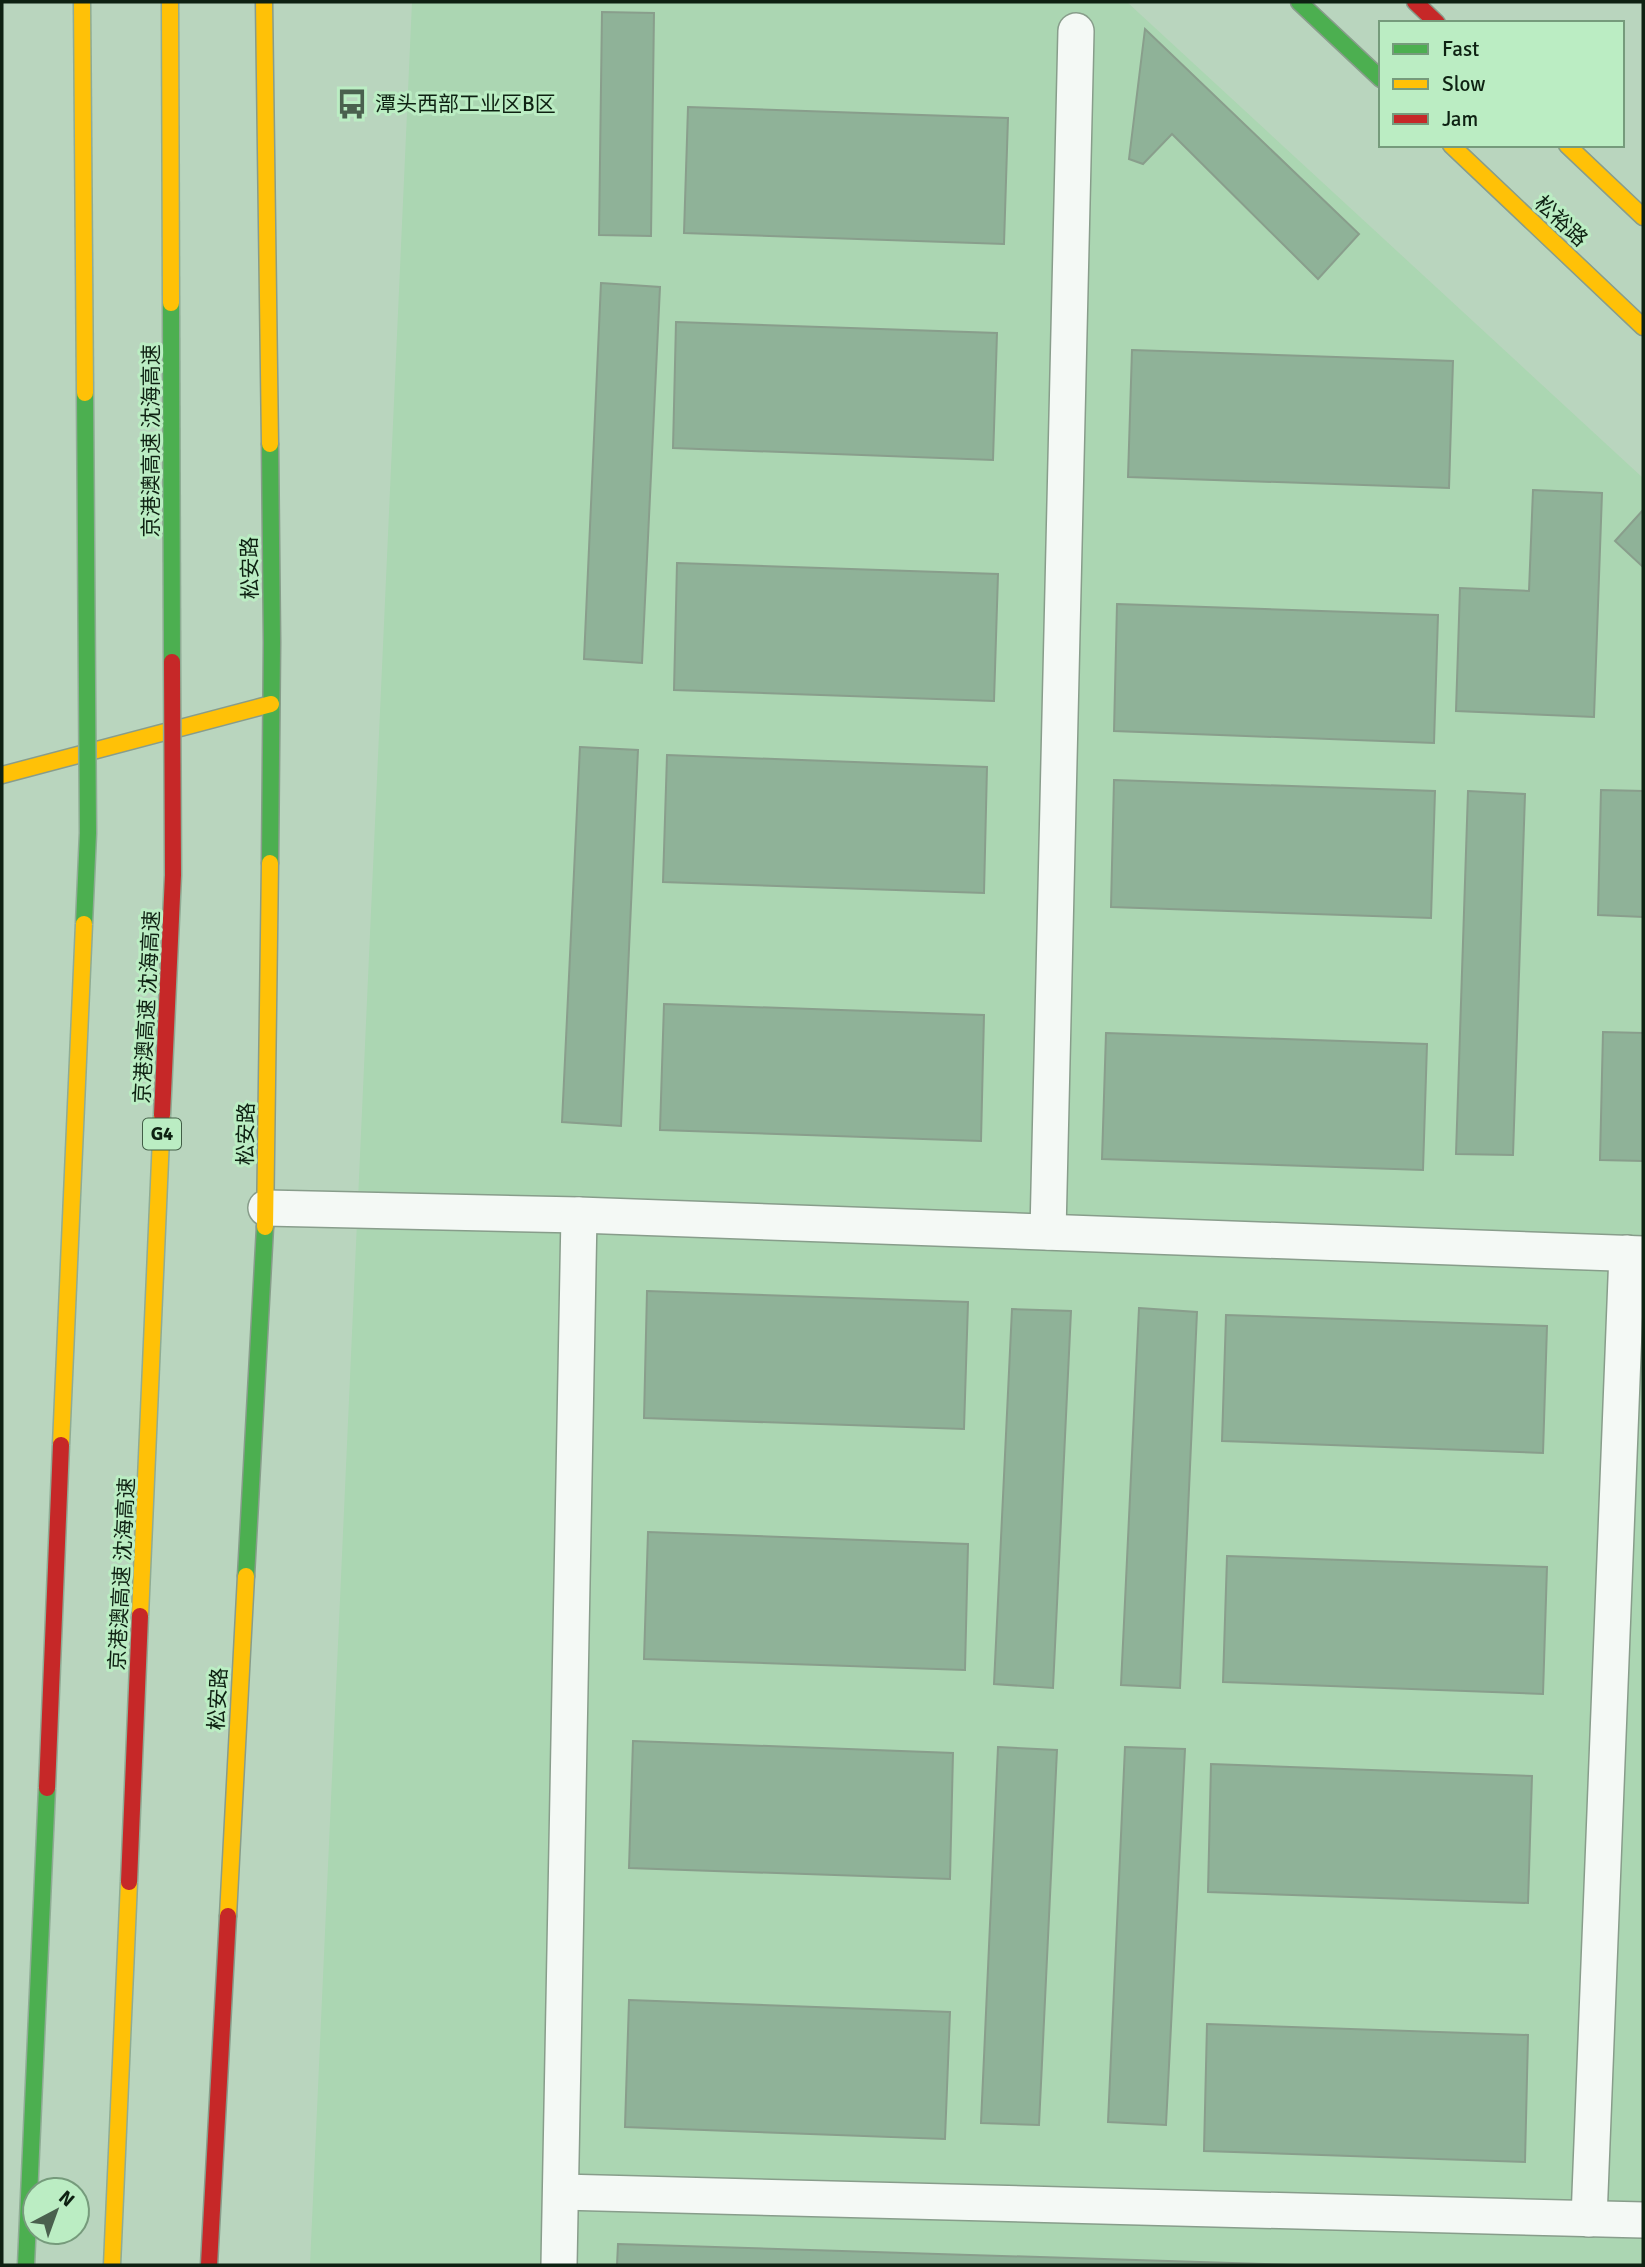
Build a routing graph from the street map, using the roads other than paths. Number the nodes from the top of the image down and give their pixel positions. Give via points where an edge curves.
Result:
1 (82, 2) edge
2 (170, 2) edge
3 (264, 2) edge
4 (1299, 2) edge
5 (1415, 2) edge
6 (1435, 21) edge
7 (1076, 32) dead end
8 (1379, 77) edge
9 (1453, 147) edge
10 (1569, 147) edge
11 (1643, 217) edge
12 (1643, 327) edge
13 (271, 704) junction
14 (2, 775) edge
15 (266, 1208) junction
16 (579, 1214) junction
17 (1048, 1232) junction
18 (1635, 1254) edge
19 (561, 2192) junction
20 (1589, 2219) junction
21 (1643, 2220) edge
22 (26, 2265) edge
23 (112, 2265) edge
24 (209, 2265) edge
25 (559, 2265) edge

1 - 22 main road, bridge via 88,833
2 - 23 main road, 京港澳高速 沈海高速 / G4, bridge via 173,875
3 - 13 main road, 松安路
4 - 8 main road
5 - 6 main road
7 - 17 street
9 - 12 main road, 松裕路
10 - 11 main road
13 - 14 main road
13 - 15 main road, 松安路
15 - 16 street
15 - 24 main road, 松安路
16 - 17 street
16 - 19 street
17 - 18 street
18 - 20 street
19 - 20 street
19 - 25 street
20 - 21 street

